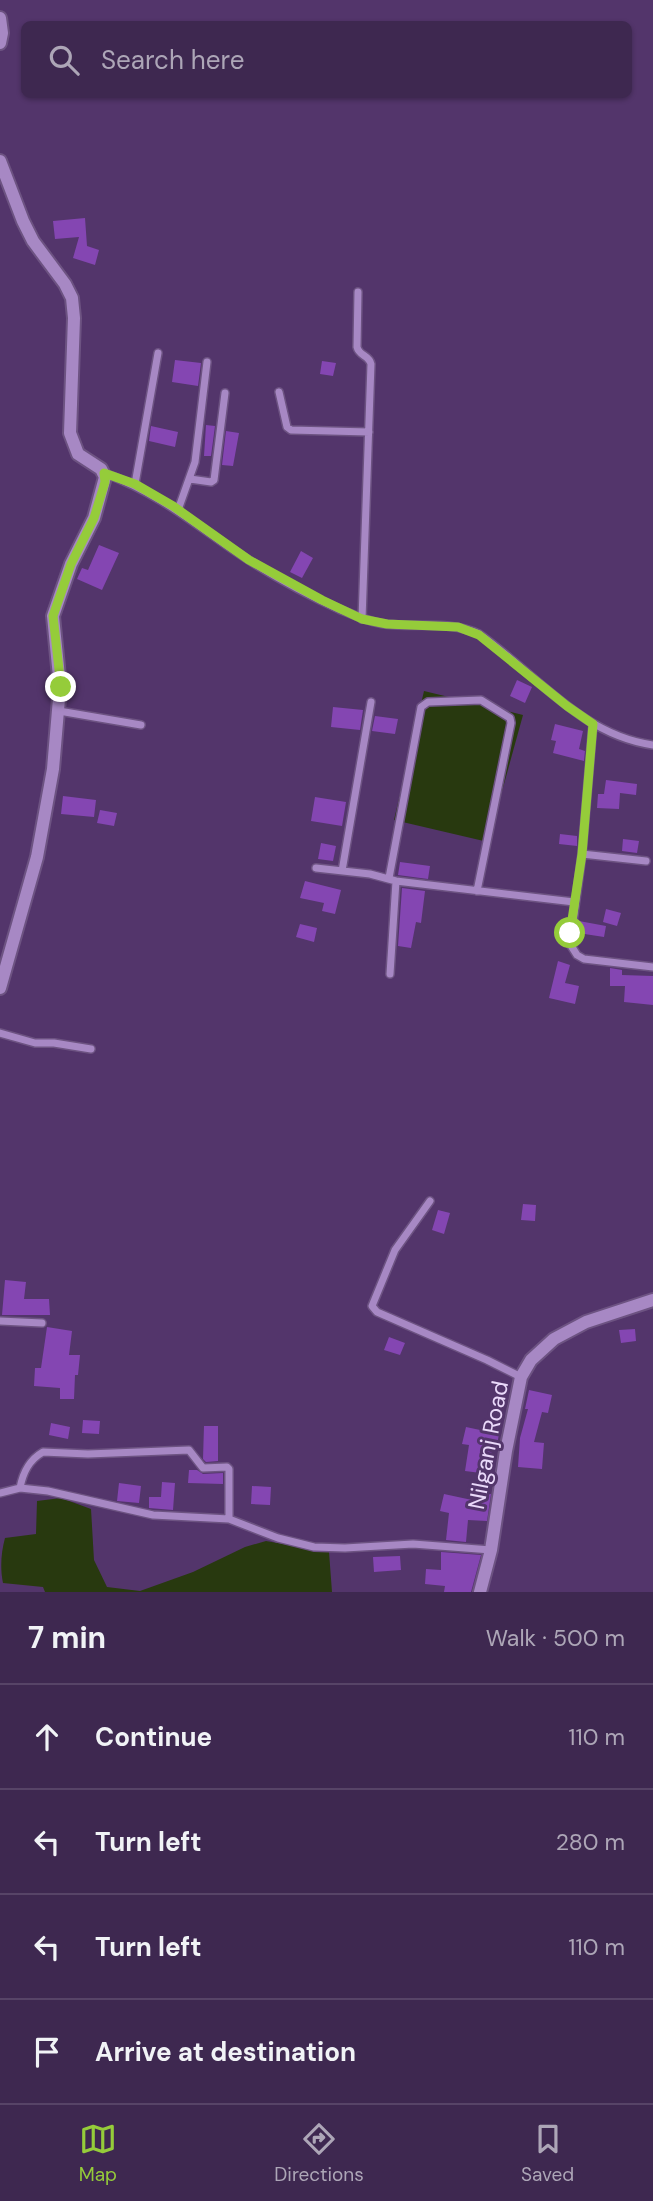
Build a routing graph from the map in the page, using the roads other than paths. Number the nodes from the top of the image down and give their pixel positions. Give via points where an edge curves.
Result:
1 (0, 19) edge
2 (0, 43) edge
3 (0, 161) edge
4 (358, 292) dead end
5 (158, 353) dead end
6 (207, 362) dead end
7 (279, 392) dead end
8 (225, 393) dead end
9 (369, 432) junction
10 (104, 473) junction
11 (190, 479) junction
12 (135, 484) junction
13 (178, 510) junction
14 (362, 619) junction
15 (371, 702) dead end
16 (59, 711) junction
17 (141, 724) dead end
18 (593, 724) junction
19 (653, 745) edge
20 (582, 854) junction
21 (646, 861) dead end
22 (316, 868) dead end
23 (342, 871) junction
24 (392, 880) junction
25 (477, 891) junction
26 (574, 902) junction
27 (653, 967) edge
28 (390, 974) dead end
29 (0, 988) edge
30 (0, 1033) edge
31 (91, 1049) dead end
32 (430, 1201) dead end
33 (653, 1300) edge
34 (0, 1321) edge
35 (42, 1323) dead end
36 (521, 1377) junction
37 (20, 1488) junction
38 (0, 1493) edge
39 (229, 1519) junction
40 (491, 1550) junction
41 (480, 1592) edge

1 - 2 street
3 - 10 street via 33,241 70,293 74,318 70,433 79,454
4 - 9 street via 357,347 371,364
5 - 12 street
6 - 11 street via 197,456
7 - 9 street via 291,430
8 - 11 street via 214,480
9 - 14 street
10 - 12 street
10 - 16 street via 94,518 53,616
11 - 13 street
12 - 13 street
13 - 14 street via 249,560
14 - 18 street via 470,630
15 - 23 street
16 - 17 street
16 - 29 street via 37,857
18 - 19 street via 628,740
18 - 20 street
20 - 21 street
20 - 26 street
22 - 23 street
23 - 24 street
24 - 25 street
24 - 25 street via 421,707 428,702 481,700 511,723
24 - 28 street
25 - 26 street
26 - 27 street via 570,944 577,955
30 - 31 street via 35,1043
32 - 36 street via 395,1250 373,1301 374,1310
33 - 36 street, Nilganj Road via 586,1322 554,1339 531,1360
34 - 35 street
36 - 40 street, Nilganj Road
37 - 38 street
37 - 39 street via 153,1514
37 - 39 street via 27,1466 43,1452 187,1450 203,1468 229,1469
39 - 40 street via 314,1547 413,1544
40 - 41 street, Nilganj Road

